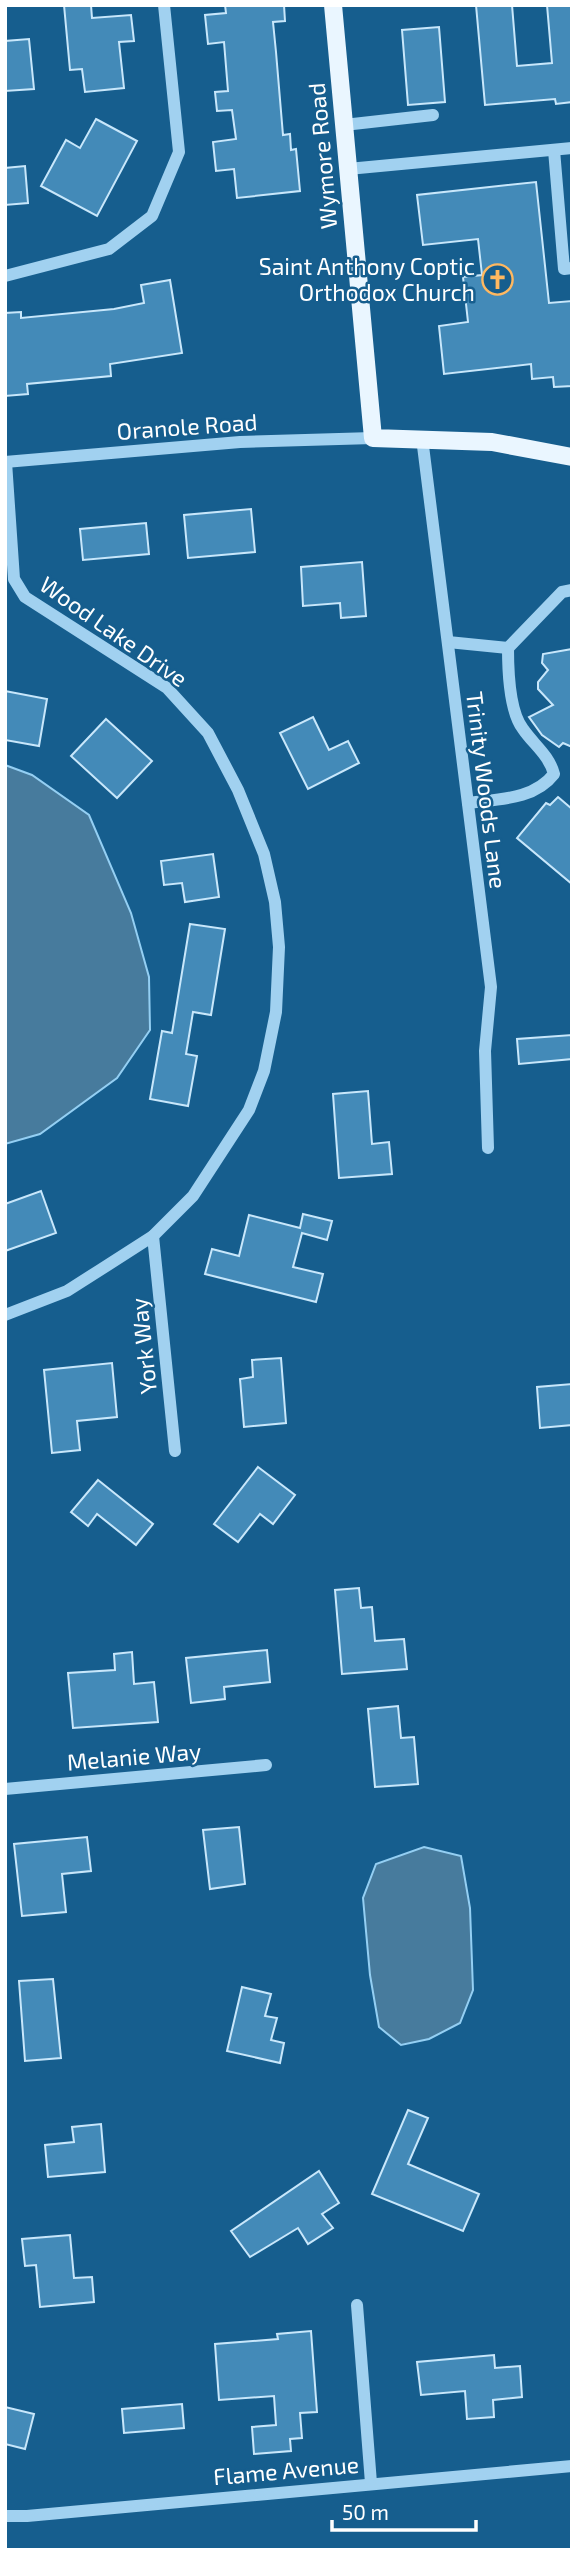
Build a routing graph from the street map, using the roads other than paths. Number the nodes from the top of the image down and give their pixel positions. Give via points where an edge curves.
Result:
1 (164, 5) edge
2 (333, 5) edge
3 (433, 115) dead end
4 (344, 125) junction
5 (572, 148) edge
6 (554, 150) junction
7 (348, 169) junction
8 (572, 268) edge
9 (5, 276) edge
10 (373, 438) junction
11 (422, 438) junction
12 (572, 457) edge
13 (5, 462) edge
14 (572, 590) edge
15 (448, 642) junction
16 (508, 648) junction
17 (468, 803) junction
18 (488, 1148) dead end
19 (153, 1236) junction
20 (5, 1315) edge
21 (175, 1451) dead end
22 (266, 1765) dead end
23 (5, 1789) edge
24 (357, 2305) dead end
25 (572, 2466) edge
26 (371, 2483) junction
27 (5, 2516) edge

1 - 9 street via 178,152 152,216 110,249
2 - 4 main road, Wymore Road
3 - 4 street
4 - 7 main road, Wymore Road
5 - 6 street
6 - 7 street
6 - 8 street via 564,269
7 - 10 main road, Wymore Road
10 - 11 main road
10 - 13 street, Oranole Road via 240,442
11 - 12 main road via 492,442
11 - 15 street, Trinity Woods Lane
13 - 19 street, Wood Lake Drive via 14,579 25,597 167,688 208,733 264,854 275,902 279,947 276,1012 264,1071 248,1110 208,1174
14 - 16 street via 562,592
15 - 16 street
15 - 17 street, Trinity Woods Lane
16 - 17 street via 508,681 520,727 551,762 554,774 545,785 523,796
17 - 18 street, Trinity Woods Lane via 491,987 485,1051
19 - 20 street, Wood Lake Drive via 67,1291
19 - 21 street, York Way
22 - 23 street, Melanie Way
24 - 26 street
25 - 26 street, Flame Avenue
26 - 27 street, Flame Avenue

